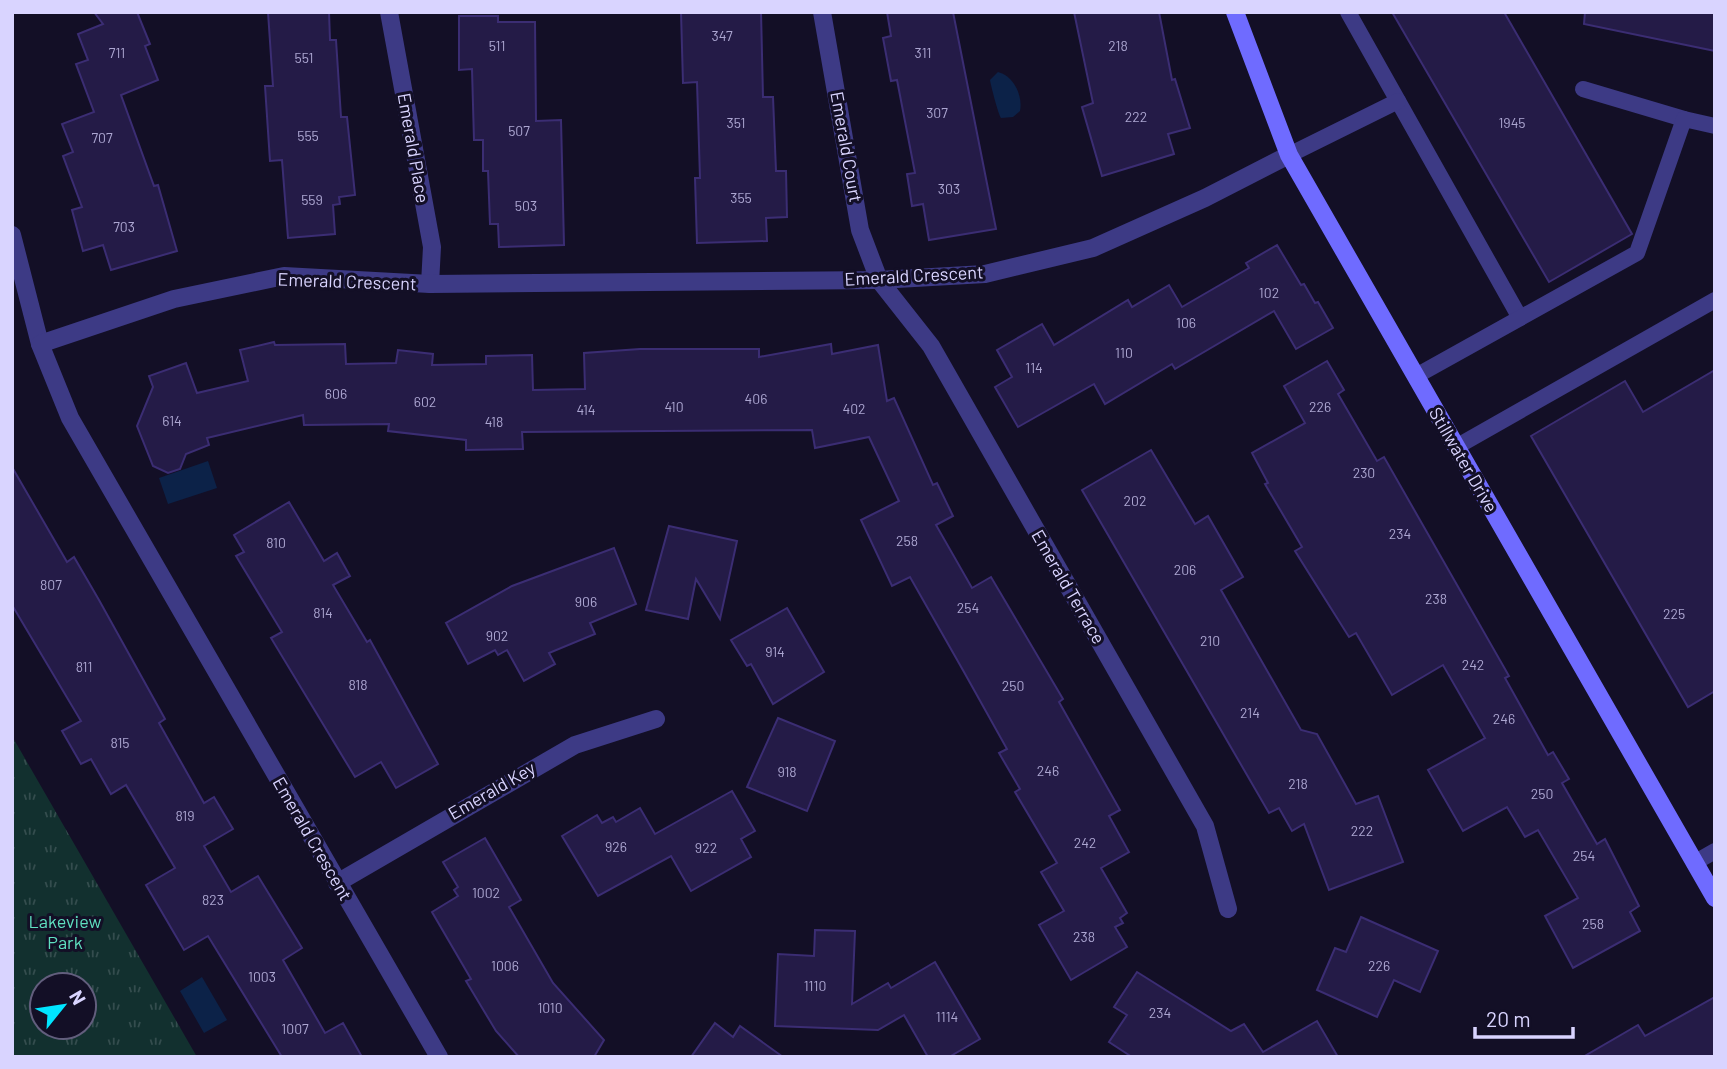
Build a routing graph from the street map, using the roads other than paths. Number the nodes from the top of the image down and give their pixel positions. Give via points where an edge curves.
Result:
1 (389, 12) edge
2 (822, 12) edge
3 (1235, 12) edge
4 (1348, 12) edge
5 (1583, 89) dead end
6 (1398, 101) junction
7 (1684, 119) junction
8 (1715, 126) edge
9 (1289, 155) junction
10 (12, 235) edge
11 (879, 280) junction
12 (429, 284) junction
13 (1715, 300) edge
14 (1520, 318) junction
15 (40, 344) junction
16 (1416, 376) junction
17 (1456, 447) junction
18 (656, 719) dead end
19 (1715, 851) edge
20 (1694, 863) junction
21 (337, 883) junction
22 (1715, 898) edge
23 (1228, 909) dead end
24 (439, 1057) edge

1 - 12 street, Emerald Place via 432,247
2 - 11 street, Emerald Court via 860,230
3 - 9 street, Stillwater Drive
4 - 6 lane
5 - 7 lane
6 - 9 lane
6 - 14 lane
7 - 8 lane
7 - 14 lane via 1637,253
9 - 11 street, Emerald Crescent via 1093,248 985,274
9 - 16 street, Stillwater Drive
10 - 15 street
11 - 12 street, Emerald Crescent
11 - 23 street, Emerald Terrace via 931,346 1205,825
12 - 15 street, Emerald Crescent via 284,276 174,299
13 - 17 lane
14 - 16 lane
15 - 21 street, Emerald Crescent via 70,418
16 - 17 street, Stillwater Drive
17 - 20 street, Stillwater Drive
18 - 21 street, Emerald Key via 575,745
19 - 20 lane
20 - 22 street, Stillwater Drive
21 - 24 street, Emerald Crescent

